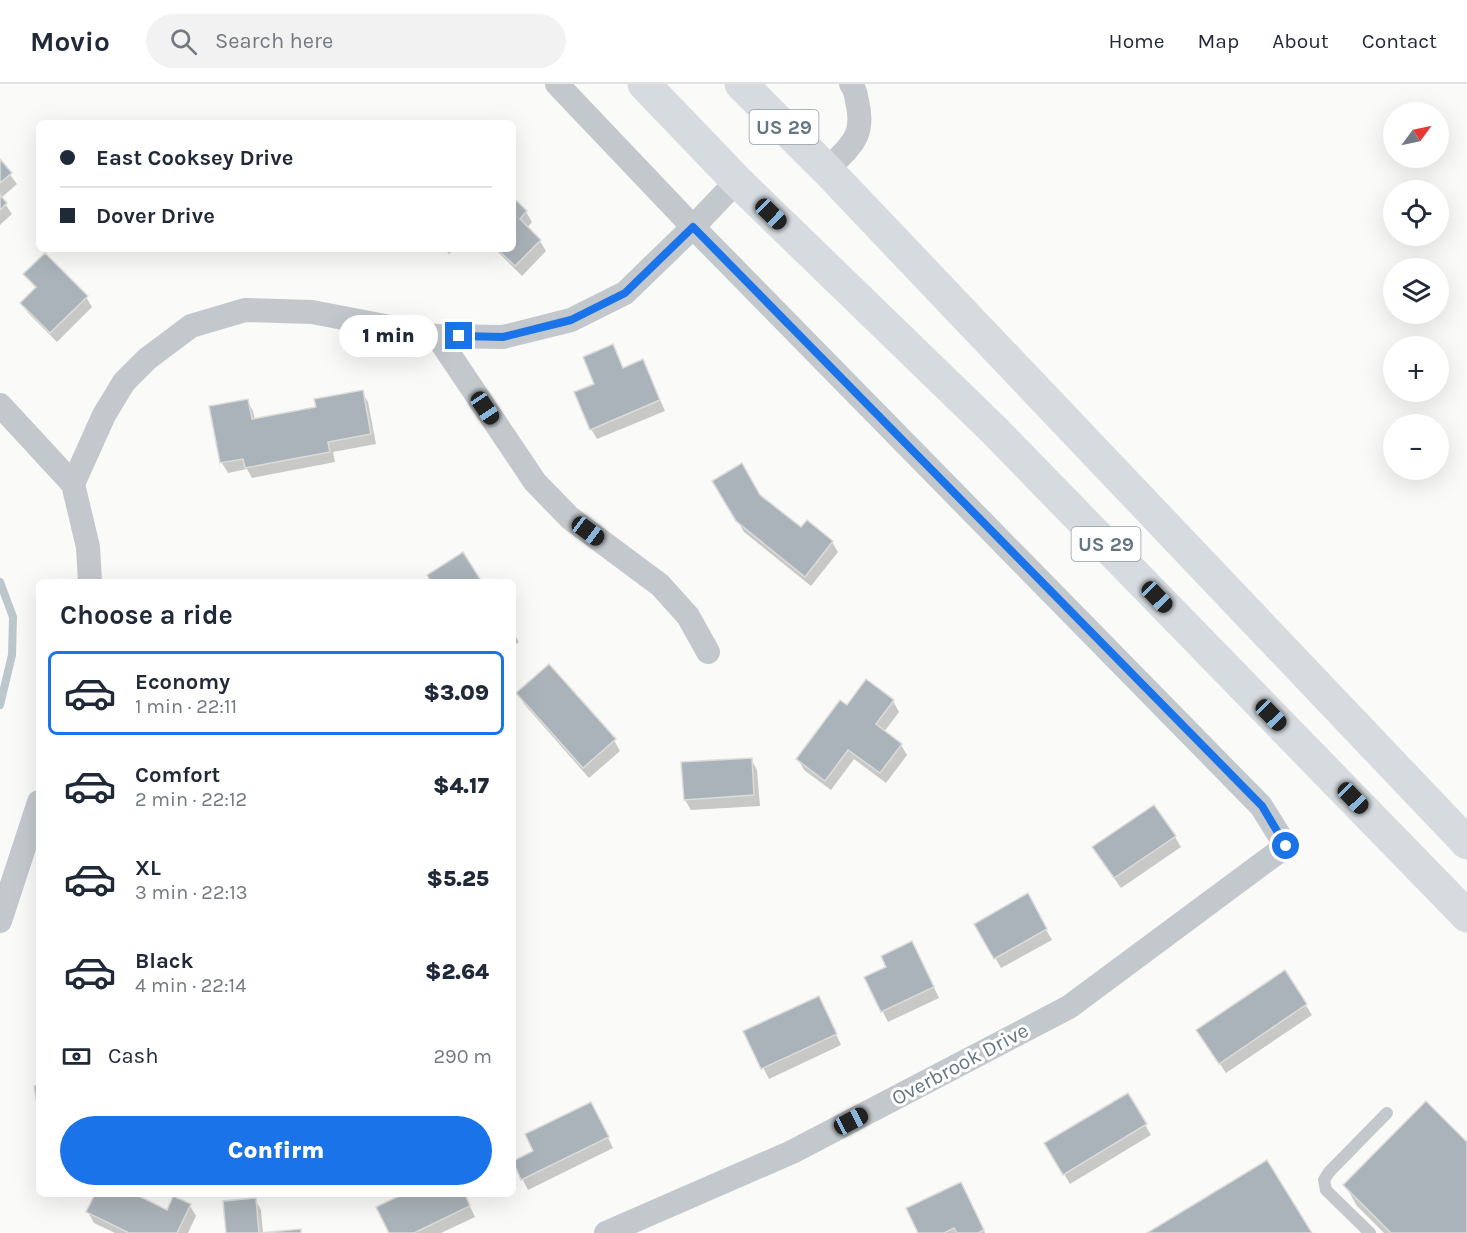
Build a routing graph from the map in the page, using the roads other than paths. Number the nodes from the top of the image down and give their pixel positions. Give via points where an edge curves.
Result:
1 (557, 84) edge
2 (644, 84) edge
3 (741, 84) edge
4 (850, 84) edge
5 (827, 170) junction
6 (737, 181) junction
7 (693, 227) junction
8 (437, 336) junction
9 (0, 405) edge
10 (73, 484) junction
11 (90, 579) edge
12 (708, 652) dead end
13 (36, 811) edge
14 (1467, 843) edge
15 (1467, 916) edge
16 (0, 921) edge
17 (1387, 1113) dead end
18 (606, 1233) edge
19 (1370, 1233) edge

1 - 7 street
2 - 6 highway, US 29
3 - 5 highway, US 29
4 - 5 street via 861,117 856,139
5 - 14 highway, US 29
6 - 7 street
6 - 15 highway, US 29 via 994,429
7 - 8 street via 625,293 571,320 503,337
7 - 18 street, Overbrook Drive via 1262,806 1286,846 1069,1007 792,1152
8 - 10 street via 312,312 245,310 190,326 124,382 104,415
8 - 12 street via 535,482 570,518 660,585 688,616
9 - 10 street
10 - 11 street via 88,547
13 - 16 street
17 - 19 lane via 1324,1180 1326,1190

